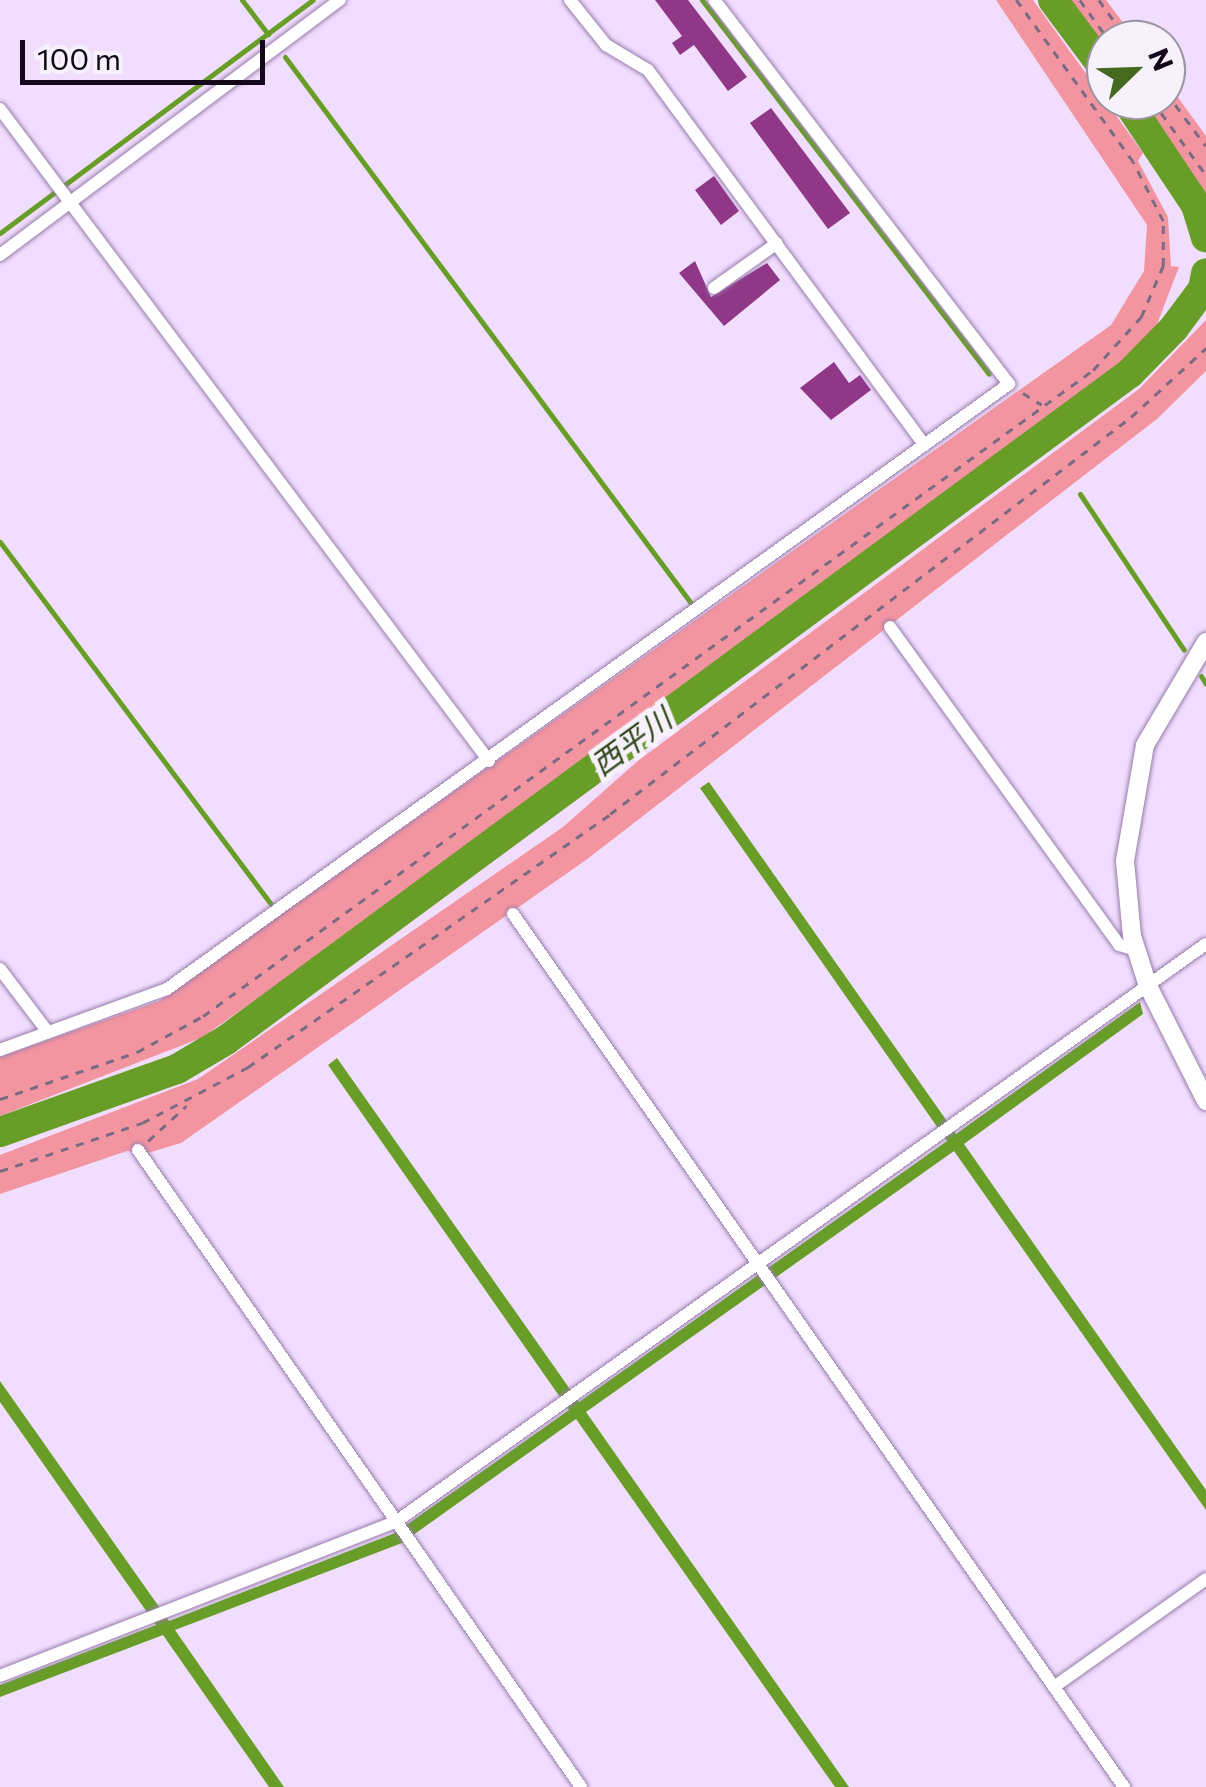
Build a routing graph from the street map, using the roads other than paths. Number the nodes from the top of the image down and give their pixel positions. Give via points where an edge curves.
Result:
1 (340, 0) edge
2 (570, 0) edge
3 (714, 0) edge
4 (0, 109) edge
5 (69, 203) junction
6 (777, 244) junction
7 (0, 255) edge
8 (714, 288) dead end
9 (924, 446) junction
10 (890, 627) dead end
11 (1206, 642) edge
12 (489, 761) junction
13 (512, 914) dead end
14 (1206, 944) edge
15 (1136, 950) junction
16 (0, 969) edge
17 (1148, 986) junction
18 (46, 1031) junction
19 (0, 1050) edge
20 (1206, 1101) edge
21 (138, 1150) road end
22 (757, 1264) junction
23 (397, 1521) junction
24 (1206, 1579) edge
25 (0, 1676) edge
26 (1054, 1687) junction
27 (582, 1787) edge
28 (1124, 1787) edge

1 - 5 street
2 - 6 street via 606,46 648,70
3 - 9 street via 1009,384
4 - 5 street
5 - 7 street
5 - 12 street
6 - 8 street
6 - 9 street
9 - 12 street
10 - 15 street via 1119,945
11 - 15 main road via 1145,745 1131,802 1126,861
12 - 18 street via 167,988
13 - 22 street
14 - 17 street
15 - 17 main road
16 - 18 street
17 - 20 main road
17 - 22 street
18 - 19 street
21 - 23 street
22 - 23 street
22 - 26 street
23 - 25 street
23 - 27 street
24 - 26 street
26 - 28 street

